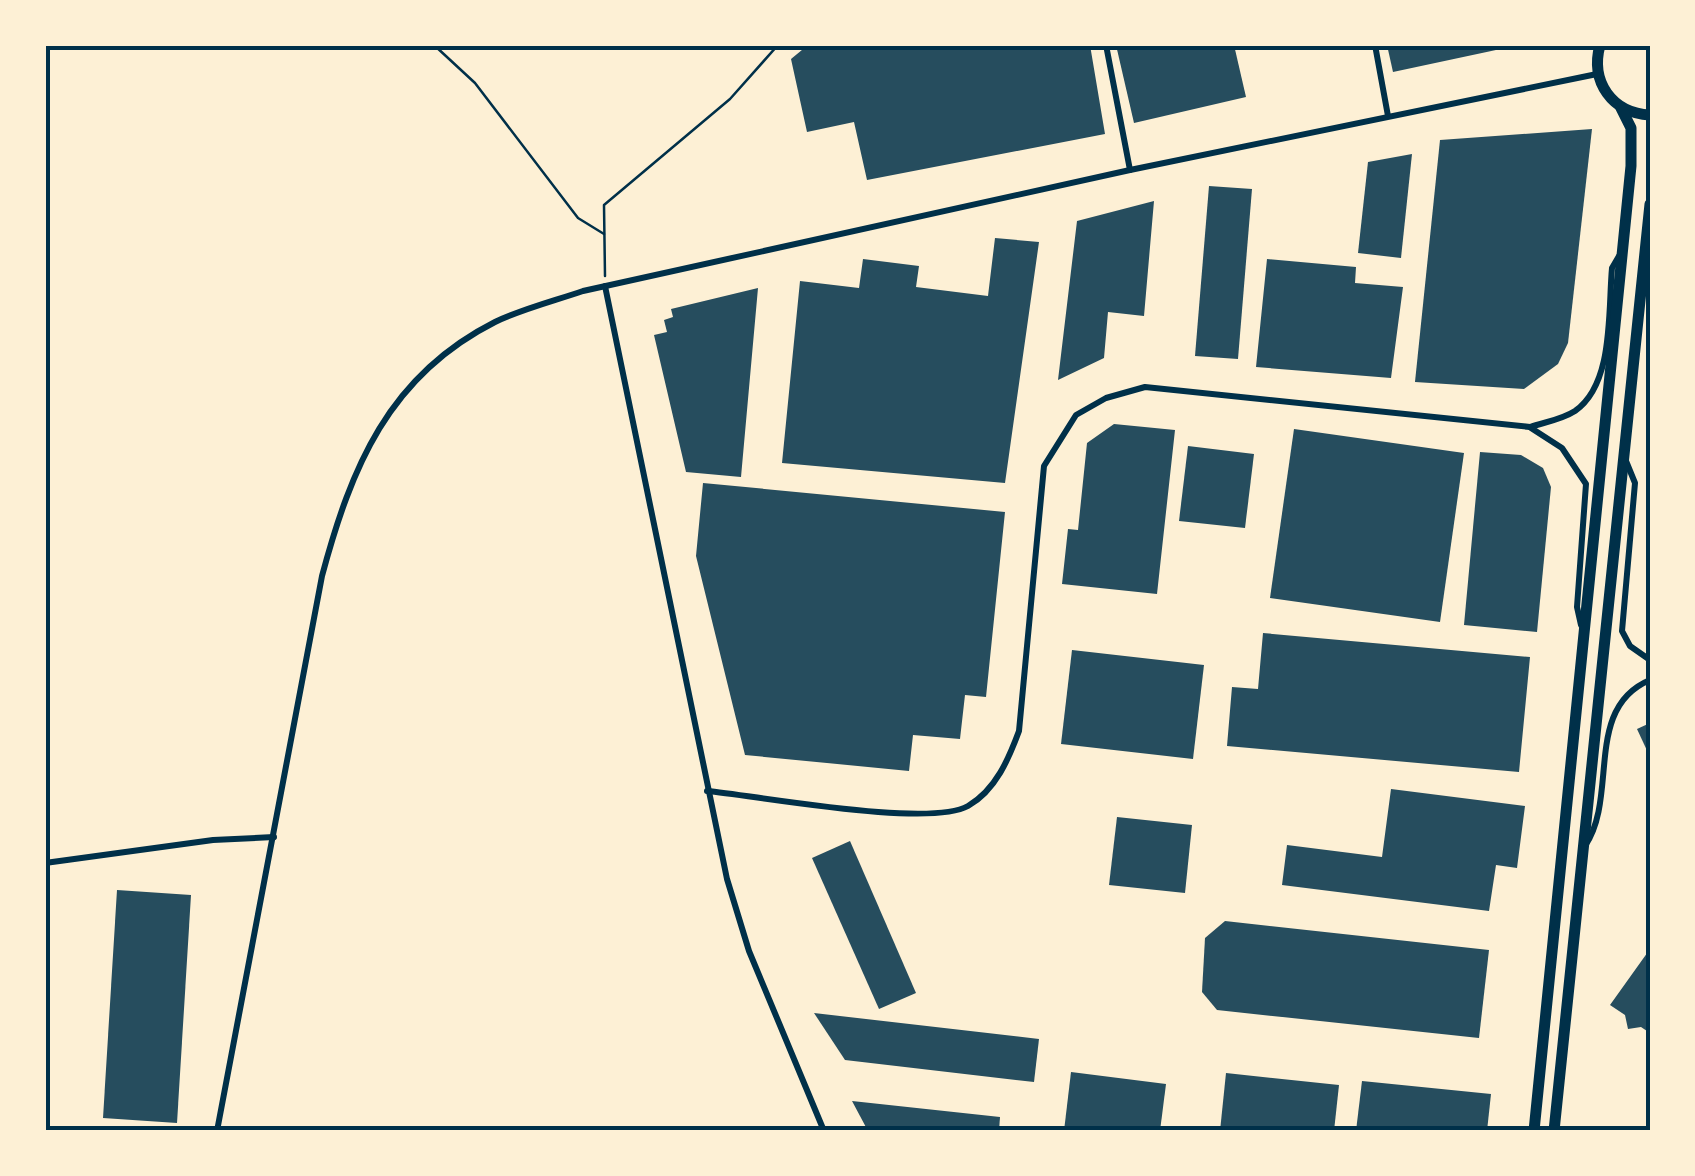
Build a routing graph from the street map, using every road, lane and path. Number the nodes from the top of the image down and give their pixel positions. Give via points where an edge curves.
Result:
1 (434, 45) edge
2 (778, 45) edge
3 (1106, 45) edge
4 (1375, 45) edge
5 (1600, 45) edge
6 (1597, 74) junction
7 (1620, 108) junction
8 (1650, 115) edge
9 (1388, 116) junction
10 (1130, 170) junction
11 (1650, 204) edge
12 (605, 235) junction
13 (1623, 249) junction
14 (605, 286) junction
15 (1530, 428) junction
16 (1624, 454) junction
17 (1584, 637) junction
18 (1650, 660) edge
19 (1650, 680) edge
20 (707, 790) junction
21 (274, 836) junction
22 (1585, 847) junction
23 (45, 863) edge
24 (217, 1131) edge
25 (824, 1131) edge
26 (1534, 1131) edge
27 (1554, 1131) edge

1 - 12 path via 475,84 578,218
2 - 12 path via 730,100 604,205
3 - 10 street
4 - 9 street
5 - 6 main road
6 - 7 main road
6 - 9 street
7 - 8 main road
7 - 13 main road via 1631,128
9 - 10 street
10 - 14 street
11 - 16 main road
12 - 14 path
13 - 15 street via 1612,268 1600,376 1591,395 1560,419
13 - 17 main road
14 - 20 street
14 - 21 street via 495,322 454,351 419,379 358,461 322,576
15 - 17 street via 1562,448 1586,484 1577,607
15 - 20 street via 1146,388 1106,398 1076,415 1044,466 1019,730 1007,763 985,792 966,808 922,814
16 - 18 street via 1634,483 1622,632
16 - 22 main road
17 - 26 main road
19 - 22 street via 1632,687 1612,719 1598,828
20 - 25 street via 749,952
21 - 23 street
21 - 24 street
22 - 27 main road

